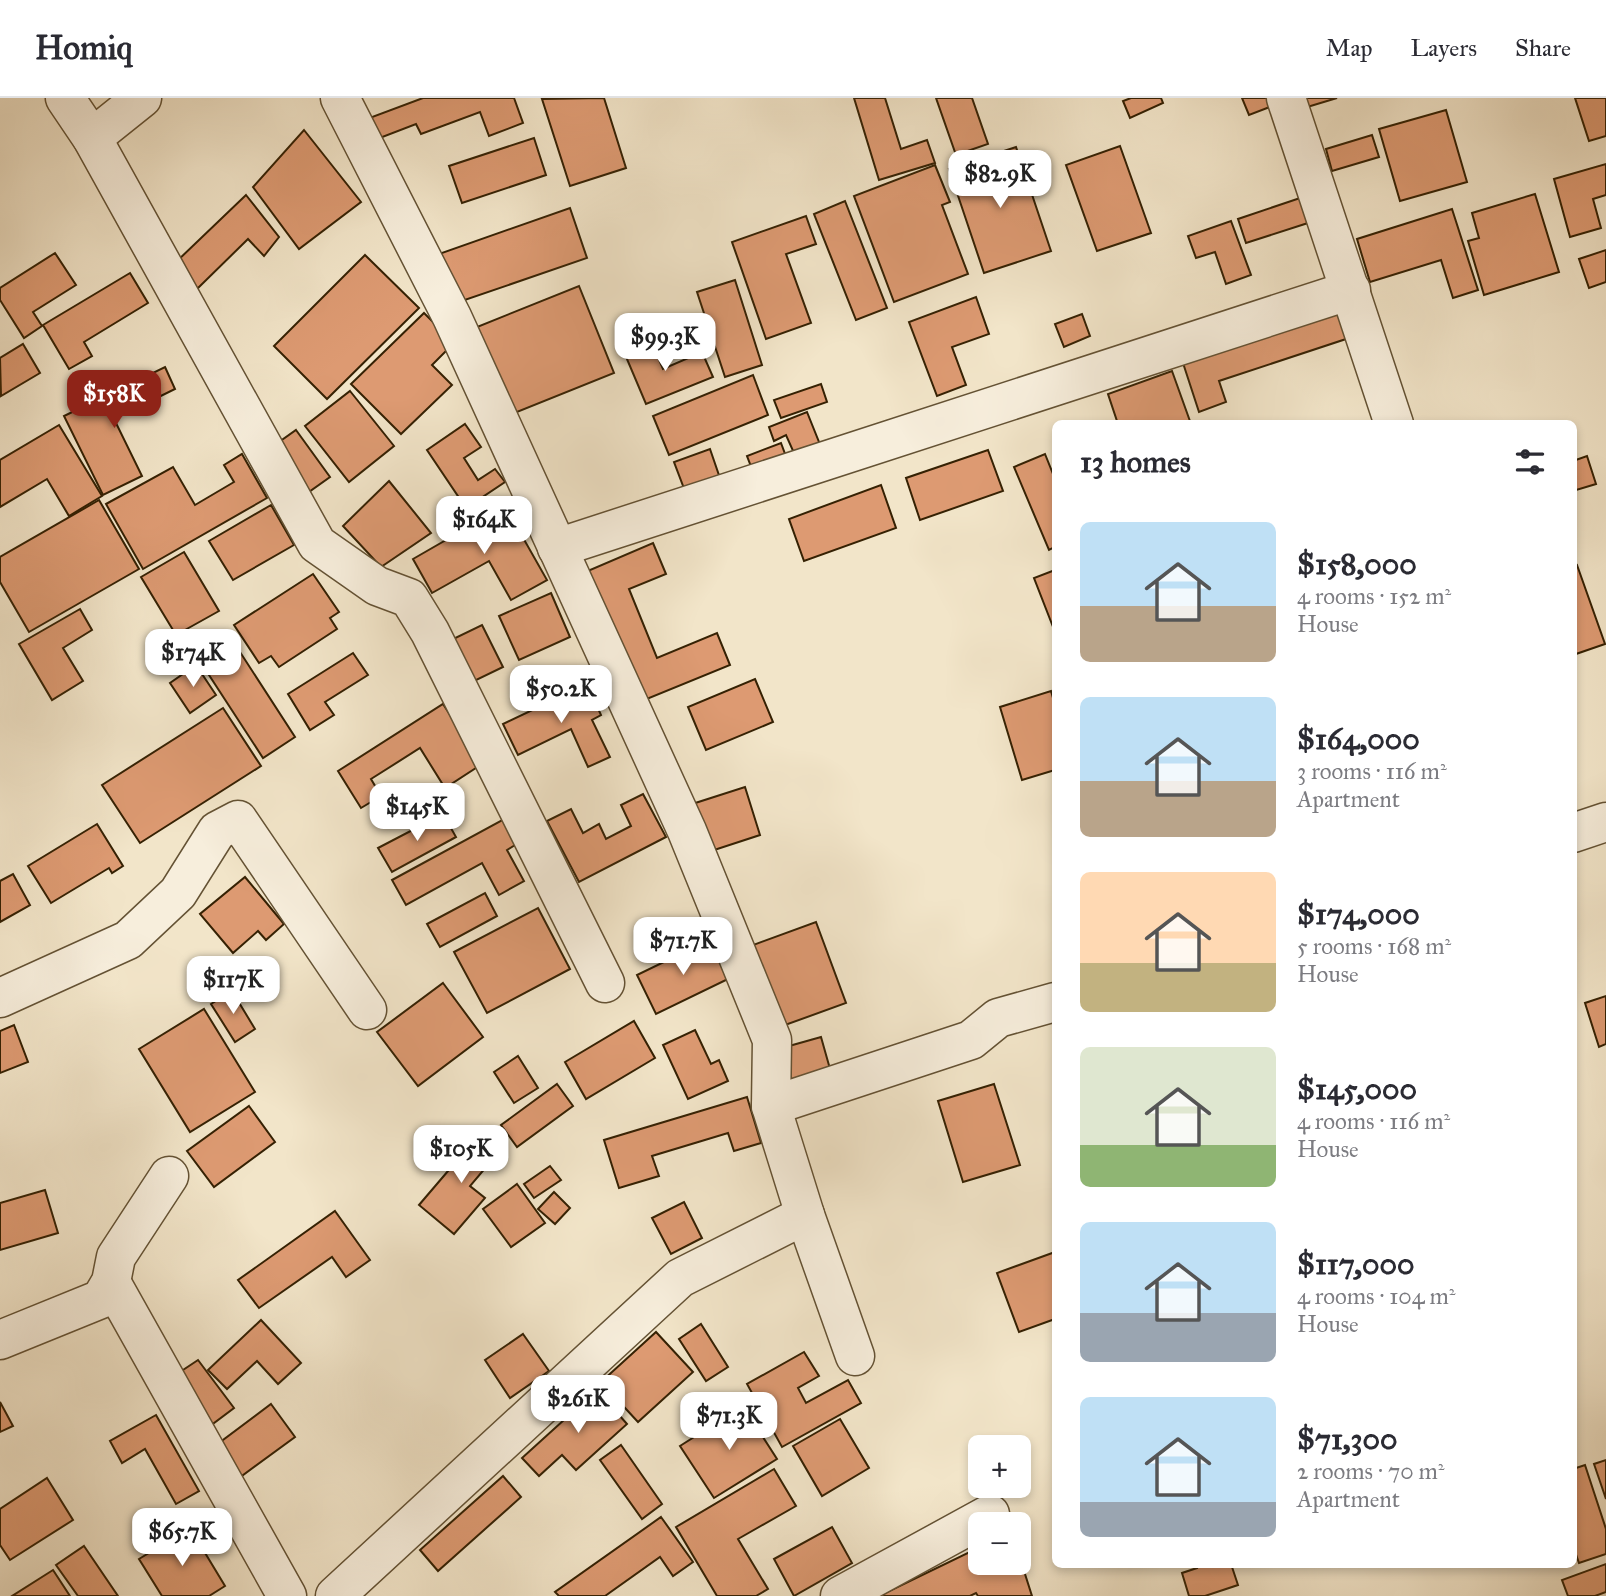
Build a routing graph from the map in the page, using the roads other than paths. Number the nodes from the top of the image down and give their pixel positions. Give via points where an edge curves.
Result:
1 (65, 98) edge
2 (142, 98) edge
3 (340, 98) edge
4 (1286, 98) edge
5 (92, 138) junction
6 (1351, 290) junction
7 (1394, 420) edge
8 (557, 548) junction
9 (1606, 822) edge
10 (1577, 832) edge
11 (605, 983) dead end
12 (0, 998) edge
13 (1052, 1003) edge
14 (367, 1010) dead end
15 (771, 1106) junction
16 (169, 1176) dead end
17 (805, 1215) junction
18 (111, 1282) junction
19 (0, 1340) edge
20 (855, 1356) dead end
21 (968, 1526) edge
22 (287, 1596) edge
23 (335, 1596) edge
24 (840, 1596) edge

1 - 5 street
2 - 5 street
3 - 8 street via 452,317
4 - 6 street
5 - 11 street via 317,544 377,586 409,598 430,632
6 - 7 street
6 - 8 street
8 - 15 street via 687,831 772,1040
9 - 10 street
12 - 14 street via 128,940 178,893 217,831 238,820
13 - 15 street via 998,1018 971,1040
15 - 17 street
16 - 18 street via 116,1257
17 - 20 street
17 - 23 street via 680,1278
18 - 19 street via 101,1300
18 - 22 street
21 - 24 street

